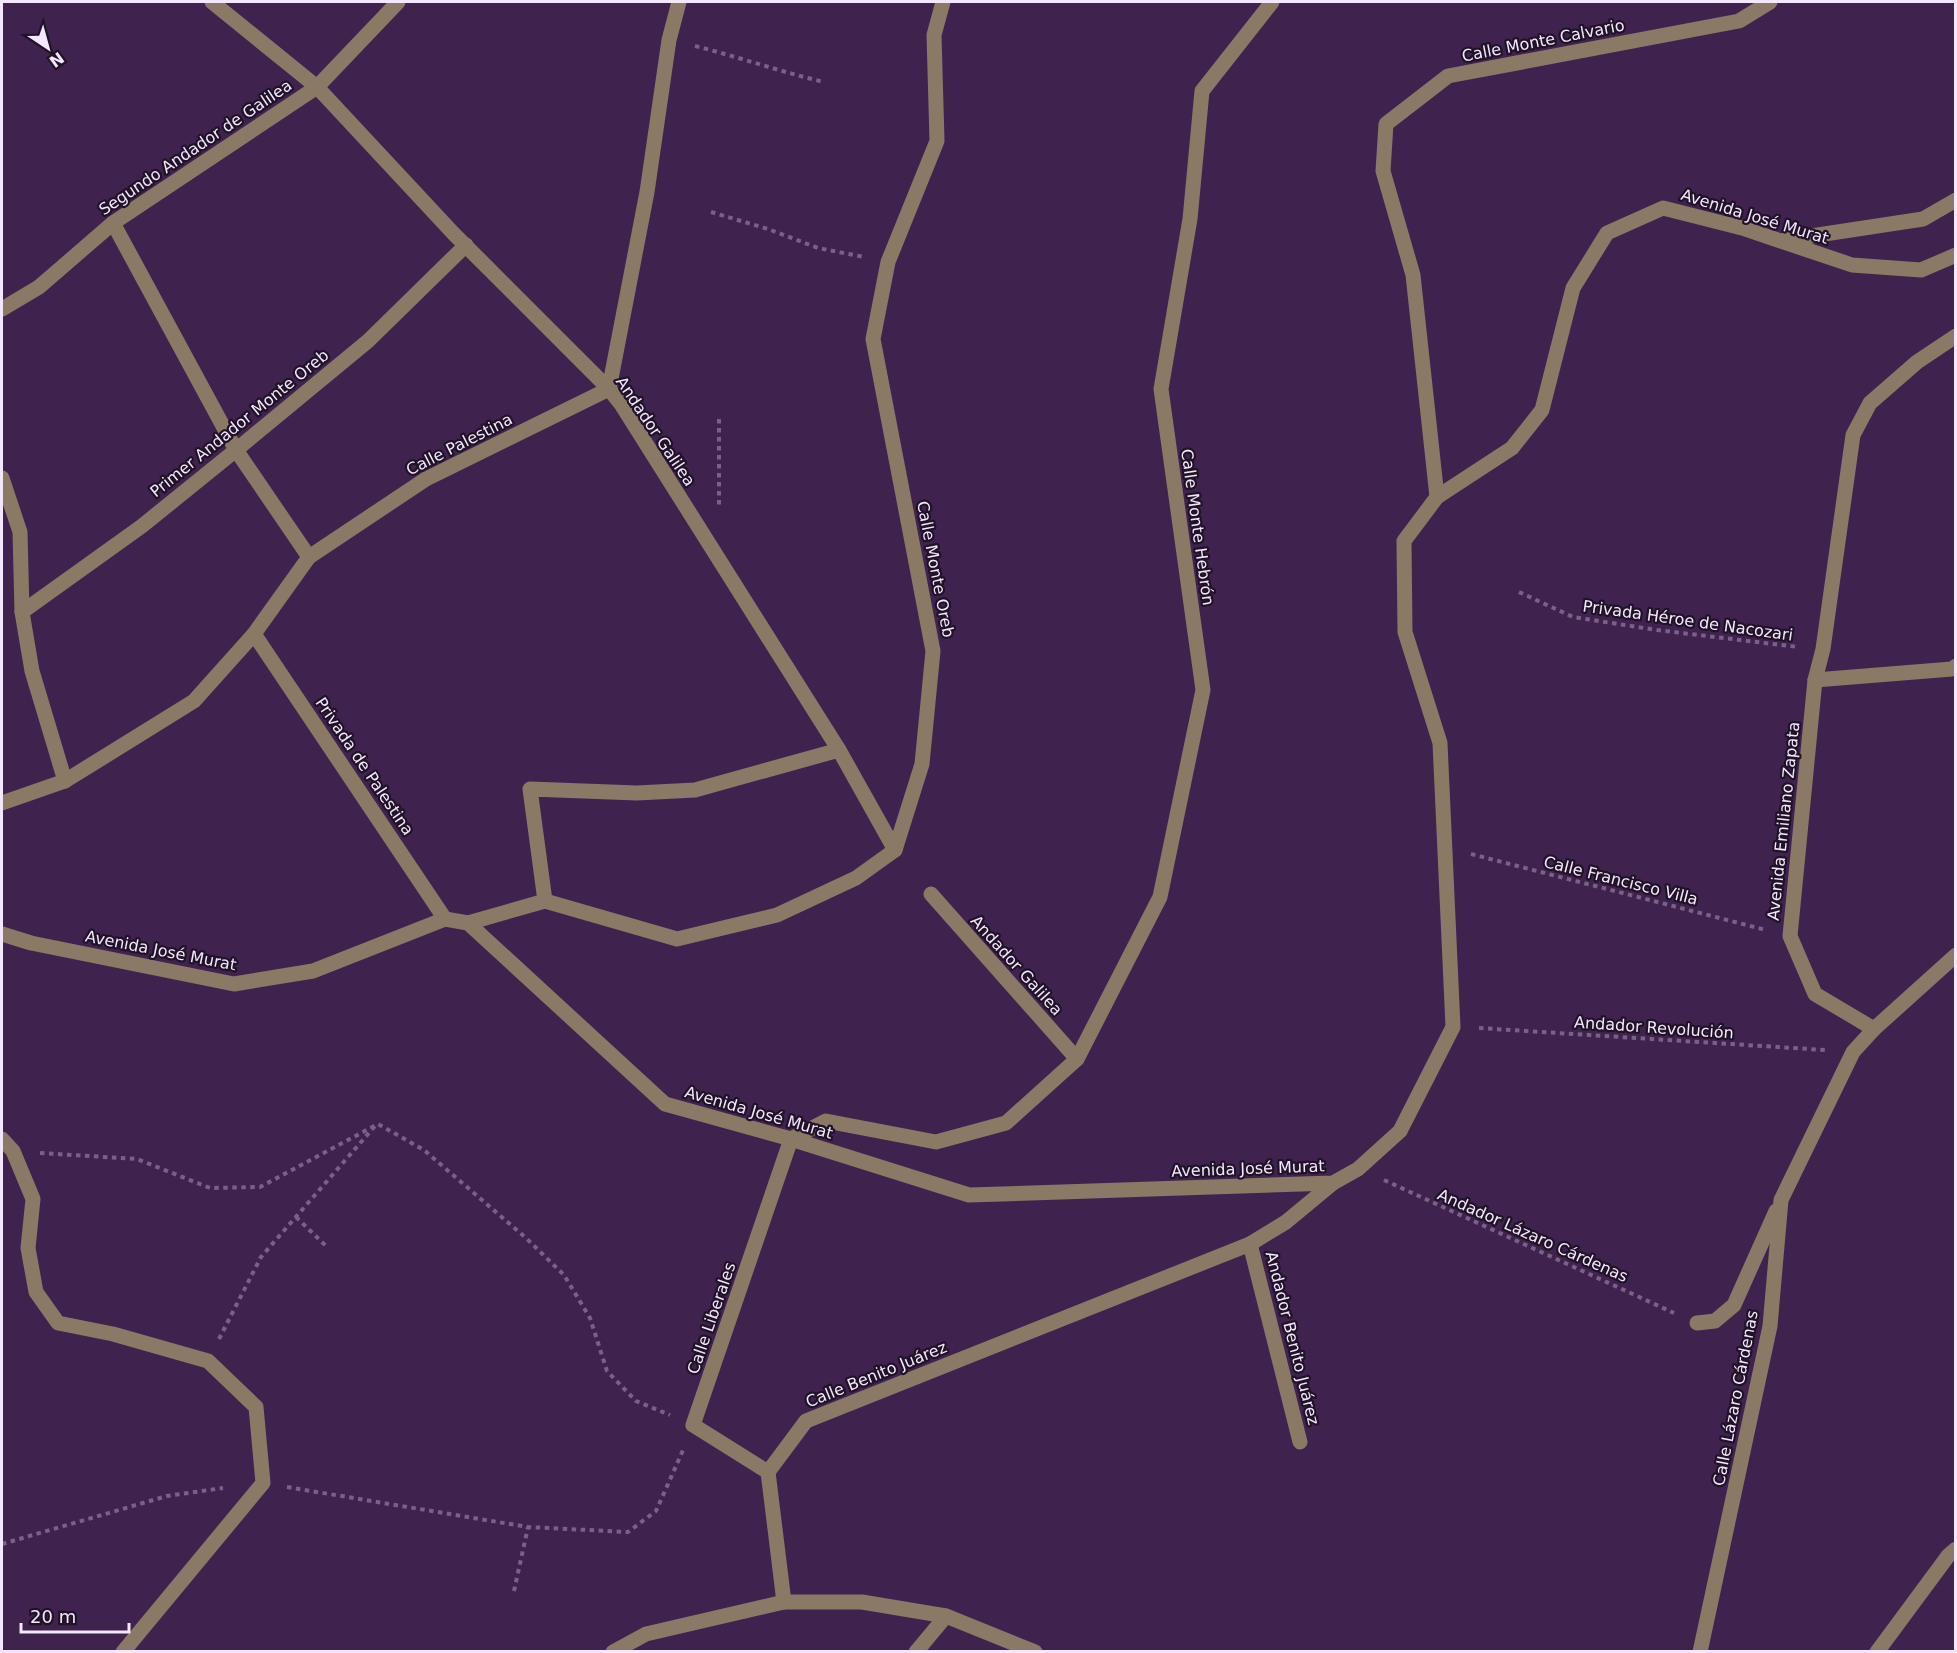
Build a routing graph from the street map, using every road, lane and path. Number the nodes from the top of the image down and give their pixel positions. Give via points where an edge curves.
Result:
1 (212, 2) edge
2 (398, 2) edge
3 (680, 2) edge
4 (943, 2) edge
5 (1272, 2) edge
6 (1770, 2) edge
7 (669, 40) junction
8 (824, 82) dead end
9 (317, 87) junction
10 (1956, 200) edge
11 (711, 212) dead end
12 (113, 223) junction
13 (1781, 241) junction
14 (466, 245) junction
15 (1956, 255) edge
16 (888, 262) junction
17 (2, 309) edge
18 (1956, 336) edge
19 (609, 389) junction
20 (719, 418) dead end
21 (236, 450) junction
22 (2, 478) edge
23 (1437, 497) junction
24 (719, 510) dead end
25 (309, 557) junction
26 (1519, 592) dead end
27 (22, 612) junction
28 (254, 634) junction
29 (1823, 649) junction
30 (1956, 666) edge
31 (1815, 680) junction
32 (840, 750) junction
33 (65, 781) junction
34 (2, 803) edge
35 (1445, 848) junction
36 (895, 850) junction
37 (931, 894) dead end
38 (544, 901) junction
39 (445, 919) junction
40 (468, 923) junction
41 (2, 934) edge
42 (1790, 936) junction
43 (1956, 955) edge
44 (1453, 1027) junction
45 (1874, 1029) junction
46 (1853, 1052) junction
47 (1077, 1059) junction
48 (378, 1124) junction
49 (2, 1139) edge
50 (791, 1139) junction
51 (13, 1151) junction
52 (1358, 1169) junction
53 (1333, 1183) junction
54 (1780, 1200) junction
55 (296, 1217) junction
56 (1250, 1244) junction
57 (328, 1248) dead end
58 (1697, 1323) joint
59 (208, 1361) junction
60 (693, 1425) junction
61 (1300, 1442) dead end
62 (768, 1472) junction
63 (263, 1483) junction
64 (528, 1527) junction
65 (2, 1544) edge
66 (1956, 1549) edge
67 (514, 1591) dead end
68 (784, 1602) junction
69 (946, 1616) junction
70 (123, 1652) edge
71 (613, 1652) edge
72 (916, 1652) edge
73 (1035, 1652) edge
74 (1700, 1652) edge
75 (1877, 1652) edge

1 - 9 street, Andador Galilea
2 - 9 street, Segundo Andador de Galilea
3 - 7 street
4 - 16 street, Calle Monte Oreb via 934,35 937,141
5 - 47 street, Calle Monte Hebrón via 1202,91 1190,219 1161,389 1203,690 1160,897
6 - 23 street, Calle Monte Calvario via 1739,21 1449,76 1386,124 1383,171 1413,275
7 - 8 path
7 - 19 street via 647,192
9 - 12 street, Segundo Andador de Galilea
9 - 14 street, Andador Galilea
10 - 13 street via 1923,219
11 - 16 path via 818,248
12 - 17 street, Segundo Andador de Galilea via 39,287
12 - 21 street
13 - 15 street, Avenida José Murat via 1852,265 1922,270
13 - 23 street, Avenida José Murat via 1663,208 1607,233 1573,288 1542,410 1512,448
14 - 19 street, Andador Galilea
14 - 21 street, Primer Andador Monte Oreb via 368,341
16 - 36 street, Calle Monte Oreb via 873,339 933,651 922,765
18 - 29 street, Avenida Emiliano Zapata via 1917,362 1870,403 1853,435
19 - 25 street, Calle Palestina via 426,479
19 - 32 street, Andador Galilea
20 - 24 path
21 - 25 street
21 - 27 street, Primer Andador Monte Oreb via 142,526
22 - 27 street via 20,532
23 - 35 street, Avenida José Murat via 1404,541 1405,632 1440,743
25 - 28 street, Calle Palestina
26 - 29 path, Privada Héroe de Nacozari via 1573,617
27 - 33 street via 32,671
28 - 33 street, Calle Palestina via 194,701
28 - 39 street, Privada de Palestina
29 - 31 street, Avenida Emiliano Zapata
30 - 31 street
31 - 42 street, Avenida Emiliano Zapata
32 - 36 street, Andador Galilea
32 - 38 street via 695,790 637,793 530,789
33 - 34 street, Calle Palestina
35 - 42 path, Calle Francisco Villa
35 - 44 street, Avenida José Murat
36 - 38 street via 856,878 777,915 677,939
37 - 47 street, Andador Galilea
38 - 40 street
39 - 40 street
39 - 41 street, Avenida José Murat via 313,970 234,984
40 - 50 street, Avenida José Murat via 665,1104
42 - 45 street, Avenida Emiliano Zapata via 1815,994
43 - 45 street
44 - 46 path, Andador Revolución
44 - 52 street, Avenida José Murat via 1400,1131
45 - 46 street, Calle Lázaro Cárdenas
46 - 54 street, Calle Lázaro Cárdenas
47 - 50 street via 1006,1122 976,1131 936,1142 826,1120
48 - 51 path via 260,1187 210,1188 138,1159
48 - 55 path
48 - 60 path via 424,1150 564,1275 590,1318 608,1371 636,1401
49 - 51 street
50 - 53 street, Avenida José Murat via 969,1195
50 - 60 street, Calle Liberales
51 - 59 street via 33,1199 28,1248 36,1292 58,1323
52 - 53 street, Avenida José Murat
52 - 58 path, Andador Lázaro Cárdenas
53 - 56 street, Calle Benito Juárez via 1286,1222
54 - 58 street via 1734,1305 1715,1321
54 - 74 street, Calle Lázaro Cárdenas via 1770,1326
55 - 57 path
55 - 59 path via 261,1257
56 - 61 street, Andador Benito Juárez
56 - 62 street, Calle Benito Juárez via 806,1421
59 - 63 street via 256,1407
60 - 62 street
60 - 64 path via 656,1511 628,1532
62 - 68 street
63 - 64 path
63 - 65 path via 167,1496
63 - 70 street
64 - 67 path
66 - 75 street
68 - 69 street via 862,1602
68 - 71 street via 646,1634
69 - 72 street
69 - 73 street

